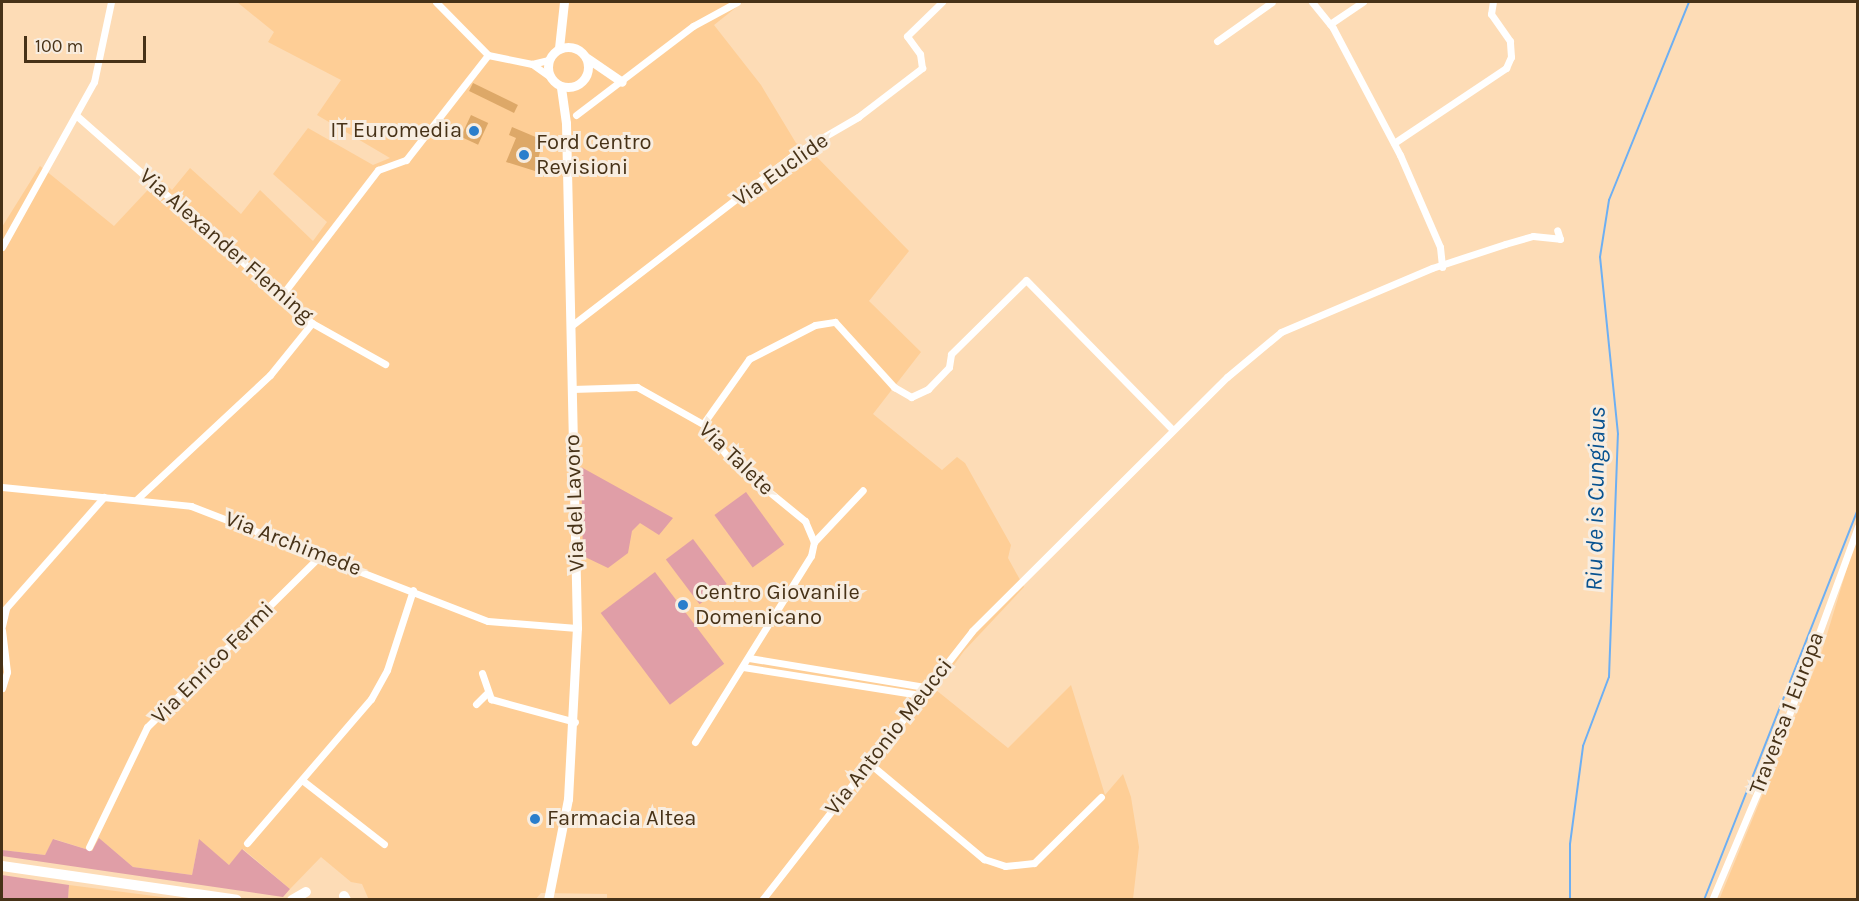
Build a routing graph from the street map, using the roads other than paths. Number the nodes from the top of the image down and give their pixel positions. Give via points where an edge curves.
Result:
1 (111, 2) edge
2 (436, 2) edge
3 (564, 2) edge
4 (737, 2) edge
5 (942, 2) edge
6 (1272, 2) edge
7 (1312, 2) edge
8 (1363, 2) edge
9 (1493, 2) edge
10 (1330, 24) junction
11 (564, 27) junction
12 (1217, 41) dead end
13 (575, 47) junction
14 (559, 48) junction
15 (488, 55) junction
16 (586, 58) junction
17 (548, 60) junction
18 (532, 64) junction
19 (549, 75) junction
20 (583, 80) junction
21 (622, 82) junction
22 (561, 86) junction
23 (573, 86) junction
24 (566, 104) junction
25 (576, 115) dead end
26 (77, 116) junction
27 (1394, 143) junction
28 (1557, 230) dead end
29 (2, 247) edge
30 (1442, 267) junction
31 (282, 295) junction
32 (312, 323) junction
33 (571, 326) junction
34 (385, 364) dead end
35 (572, 389) junction
36 (704, 424) junction
37 (1172, 428) junction
38 (2, 487) edge
39 (863, 490) dead end
40 (104, 497) junction
41 (137, 500) junction
42 (1857, 526) edge
43 (814, 542) junction
44 (321, 555) junction
45 (413, 590) junction
46 (2, 628) edge
47 (577, 628) junction
48 (749, 658) junction
49 (743, 667) junction
50 (834, 672) junction
51 (482, 673) dead end
52 (832, 681) junction
53 (925, 687) junction
54 (2, 688) edge
55 (487, 693) junction
56 (920, 695) junction
57 (476, 704) dead end
58 (575, 722) junction
59 (695, 742) dead end
60 (869, 763) junction
61 (302, 780) junction
62 (1101, 797) dead end
63 (247, 843) dead end
64 (384, 844) dead end
65 (89, 847) dead end
66 (2, 866) edge
67 (306, 891) dead end
68 (200, 897) edge
69 (237, 900) edge
70 (292, 900) edge
71 (548, 900) edge
72 (762, 900) edge
73 (1712, 900) edge

1 - 26 street via 94,82
2 - 15 street
3 - 11 main road
4 - 21 street via 693,26
5 - 33 street, Via Euclide via 907,36 920,54 922,68 858,117 796,153
6 - 12 street
7 - 10 street
8 - 10 street
9 - 27 street via 1491,14 1510,41 1512,57 1506,68
10 - 27 street
11 - 13 main road
11 - 14 main road
13 - 14 main road
13 - 16 main road
14 - 17 main road
15 - 18 street
15 - 31 street via 406,160 378,170
16 - 20 main road
16 - 21 main road
17 - 18 street
17 - 19 main road
18 - 19 street
19 - 22 main road
20 - 21 main road via 602,77
20 - 23 main road
21 - 25 street
22 - 23 main road
22 - 24 main road
23 - 24 main road
24 - 33 main road, Via del Lavoro
26 - 29 street
26 - 31 street, Via Alexander Fleming
27 - 30 street via 1440,247
28 - 30 street, Via Antonio Meucci via 1560,239 1533,236
30 - 37 street, Via Antonio Meucci via 1281,332
31 - 32 street, Via Alexander Fleming
32 - 34 street, Via Alexander Fleming
32 - 41 street via 270,375
33 - 35 main road, Via del Lavoro
35 - 36 street, Via Talete via 638,387
35 - 47 main road, Via del Lavoro
36 - 37 street via 749,359 815,325 835,322 894,387 911,397 928,389 949,367 951,354 1026,280
36 - 43 street, Via Talete via 730,460 805,521
37 - 53 street, Via Antonio Meucci via 972,631
38 - 40 street, Via Archimede
39 - 43 street
40 - 41 street, Via Archimede
40 - 46 street via 6,608
41 - 44 street, Via Archimede via 191,506
42 - 73 street, Traversa 1 Europa via 1782,734
43 - 48 street via 812,556
44 - 45 street, Via Archimede
44 - 65 street, Via Enrico Fermi via 147,728
45 - 47 street, Via Archimede via 489,621
45 - 61 street via 387,669 371,699
46 - 54 street via 7,672
47 - 58 main road, Via del Lavoro
48 - 49 street
48 - 50 street
49 - 52 street
49 - 59 street
50 - 52 street
50 - 53 street
51 - 55 street
52 - 56 street
53 - 56 street, Via Antonio Meucci
55 - 57 street
55 - 58 street via 502,705
56 - 60 street, Via Antonio Meucci
58 - 71 main road, Via del Lavoro via 568,799
60 - 62 street via 984,859 1005,866 1034,863
60 - 72 street, Via Antonio Meucci
61 - 63 street
61 - 64 street
66 - 68 main road
67 - 70 main road
68 - 69 main road

